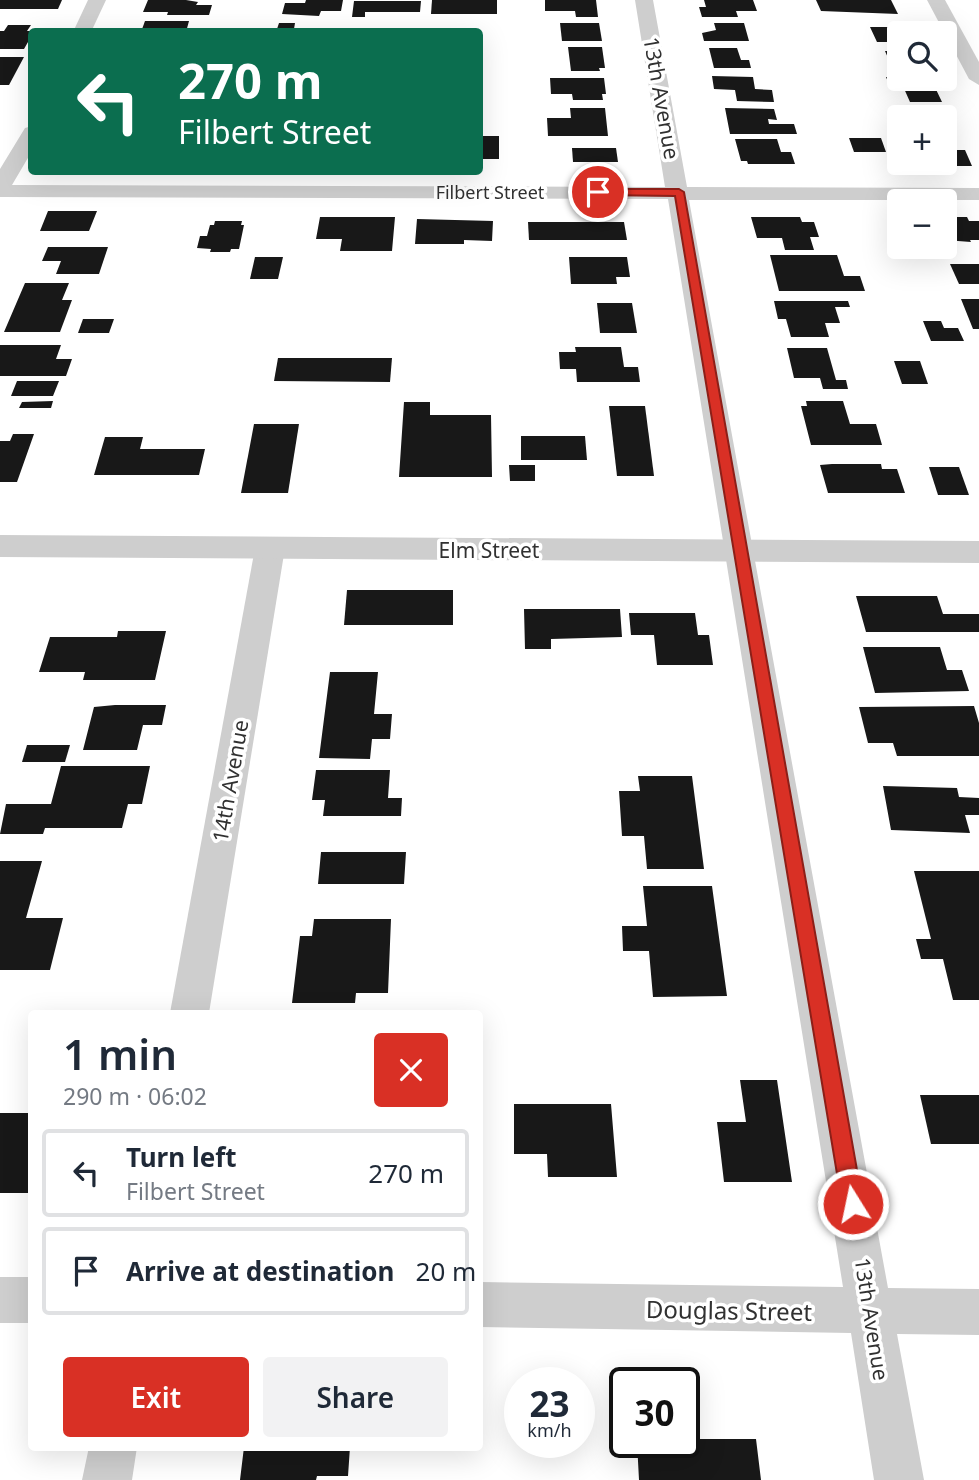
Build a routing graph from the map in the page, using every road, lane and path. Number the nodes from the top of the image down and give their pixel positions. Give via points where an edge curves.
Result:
1 (97, 0) edge
2 (644, 0) edge
3 (936, 0) edge
4 (84, 28) edge
5 (979, 79) edge
6 (28, 139) edge
7 (0, 189) edge
8 (679, 192) junction
9 (979, 194) edge
10 (0, 546) edge
11 (270, 548) junction
12 (741, 551) junction
13 (979, 552) edge
14 (190, 1010) edge
15 (0, 1300) edge
16 (28, 1300) edge
17 (483, 1305) edge
18 (979, 1312) edge
19 (872, 1313) junction
20 (112, 1451) edge
21 (107, 1480) edge
22 (899, 1480) edge

1 - 4 street
2 - 8 street, 13th Avenue
3 - 5 street
6 - 7 street
7 - 8 street, Filbert Street
8 - 9 street, Filbert Street
8 - 12 street, 13th Avenue
10 - 11 street, Elm Street
11 - 12 street, Elm Street
11 - 14 street, 14th Avenue
12 - 13 street, Elm Street
12 - 19 street, 13th Avenue
15 - 16 street
17 - 19 street, Douglas Street
18 - 19 street, Douglas Street
19 - 22 street, 13th Avenue
20 - 21 street

